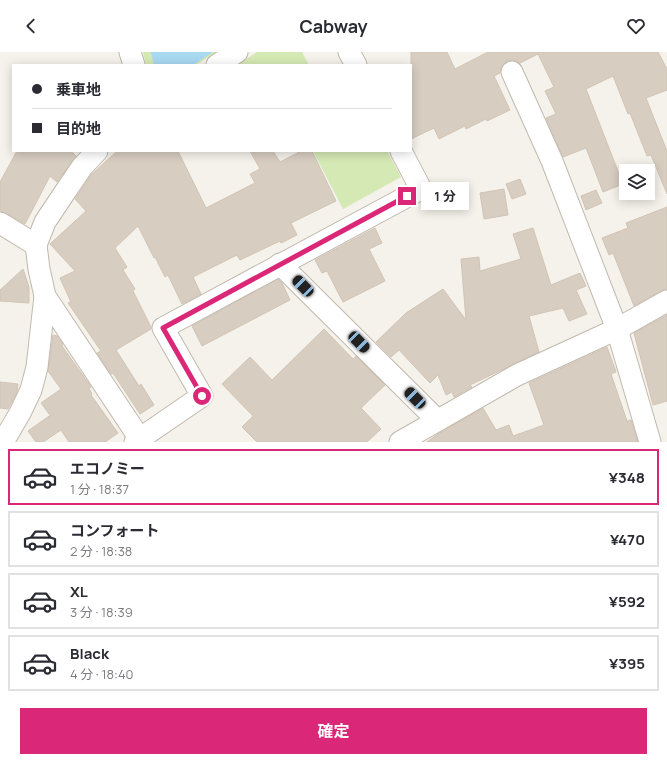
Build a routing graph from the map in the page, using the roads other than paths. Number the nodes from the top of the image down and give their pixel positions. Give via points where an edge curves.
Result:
1 (130, 52) edge
2 (237, 52) edge
3 (349, 52) edge
4 (134, 64) edge
5 (219, 64) edge
6 (355, 64) edge
7 (512, 72) dead end
8 (96, 152) edge
9 (402, 152) edge
10 (0, 223) edge
11 (36, 245) junction
12 (280, 264) junction
13 (45, 296) junction
14 (667, 301) edge
15 (617, 329) junction
16 (437, 420) junction
17 (138, 440) edge
18 (3, 442) edge
19 (400, 442) edge
20 (650, 442) edge

1 - 4 street
2 - 5 street
3 - 6 street
7 - 15 street via 552,161
8 - 11 street via 82,167 45,222
9 - 12 street via 421,189
10 - 11 street
11 - 13 street
12 - 16 street
12 - 17 street via 163,328 202,396
13 - 17 street
13 - 18 street via 37,367 31,390
14 - 15 street
15 - 16 street via 517,375
15 - 20 street
16 - 19 street

